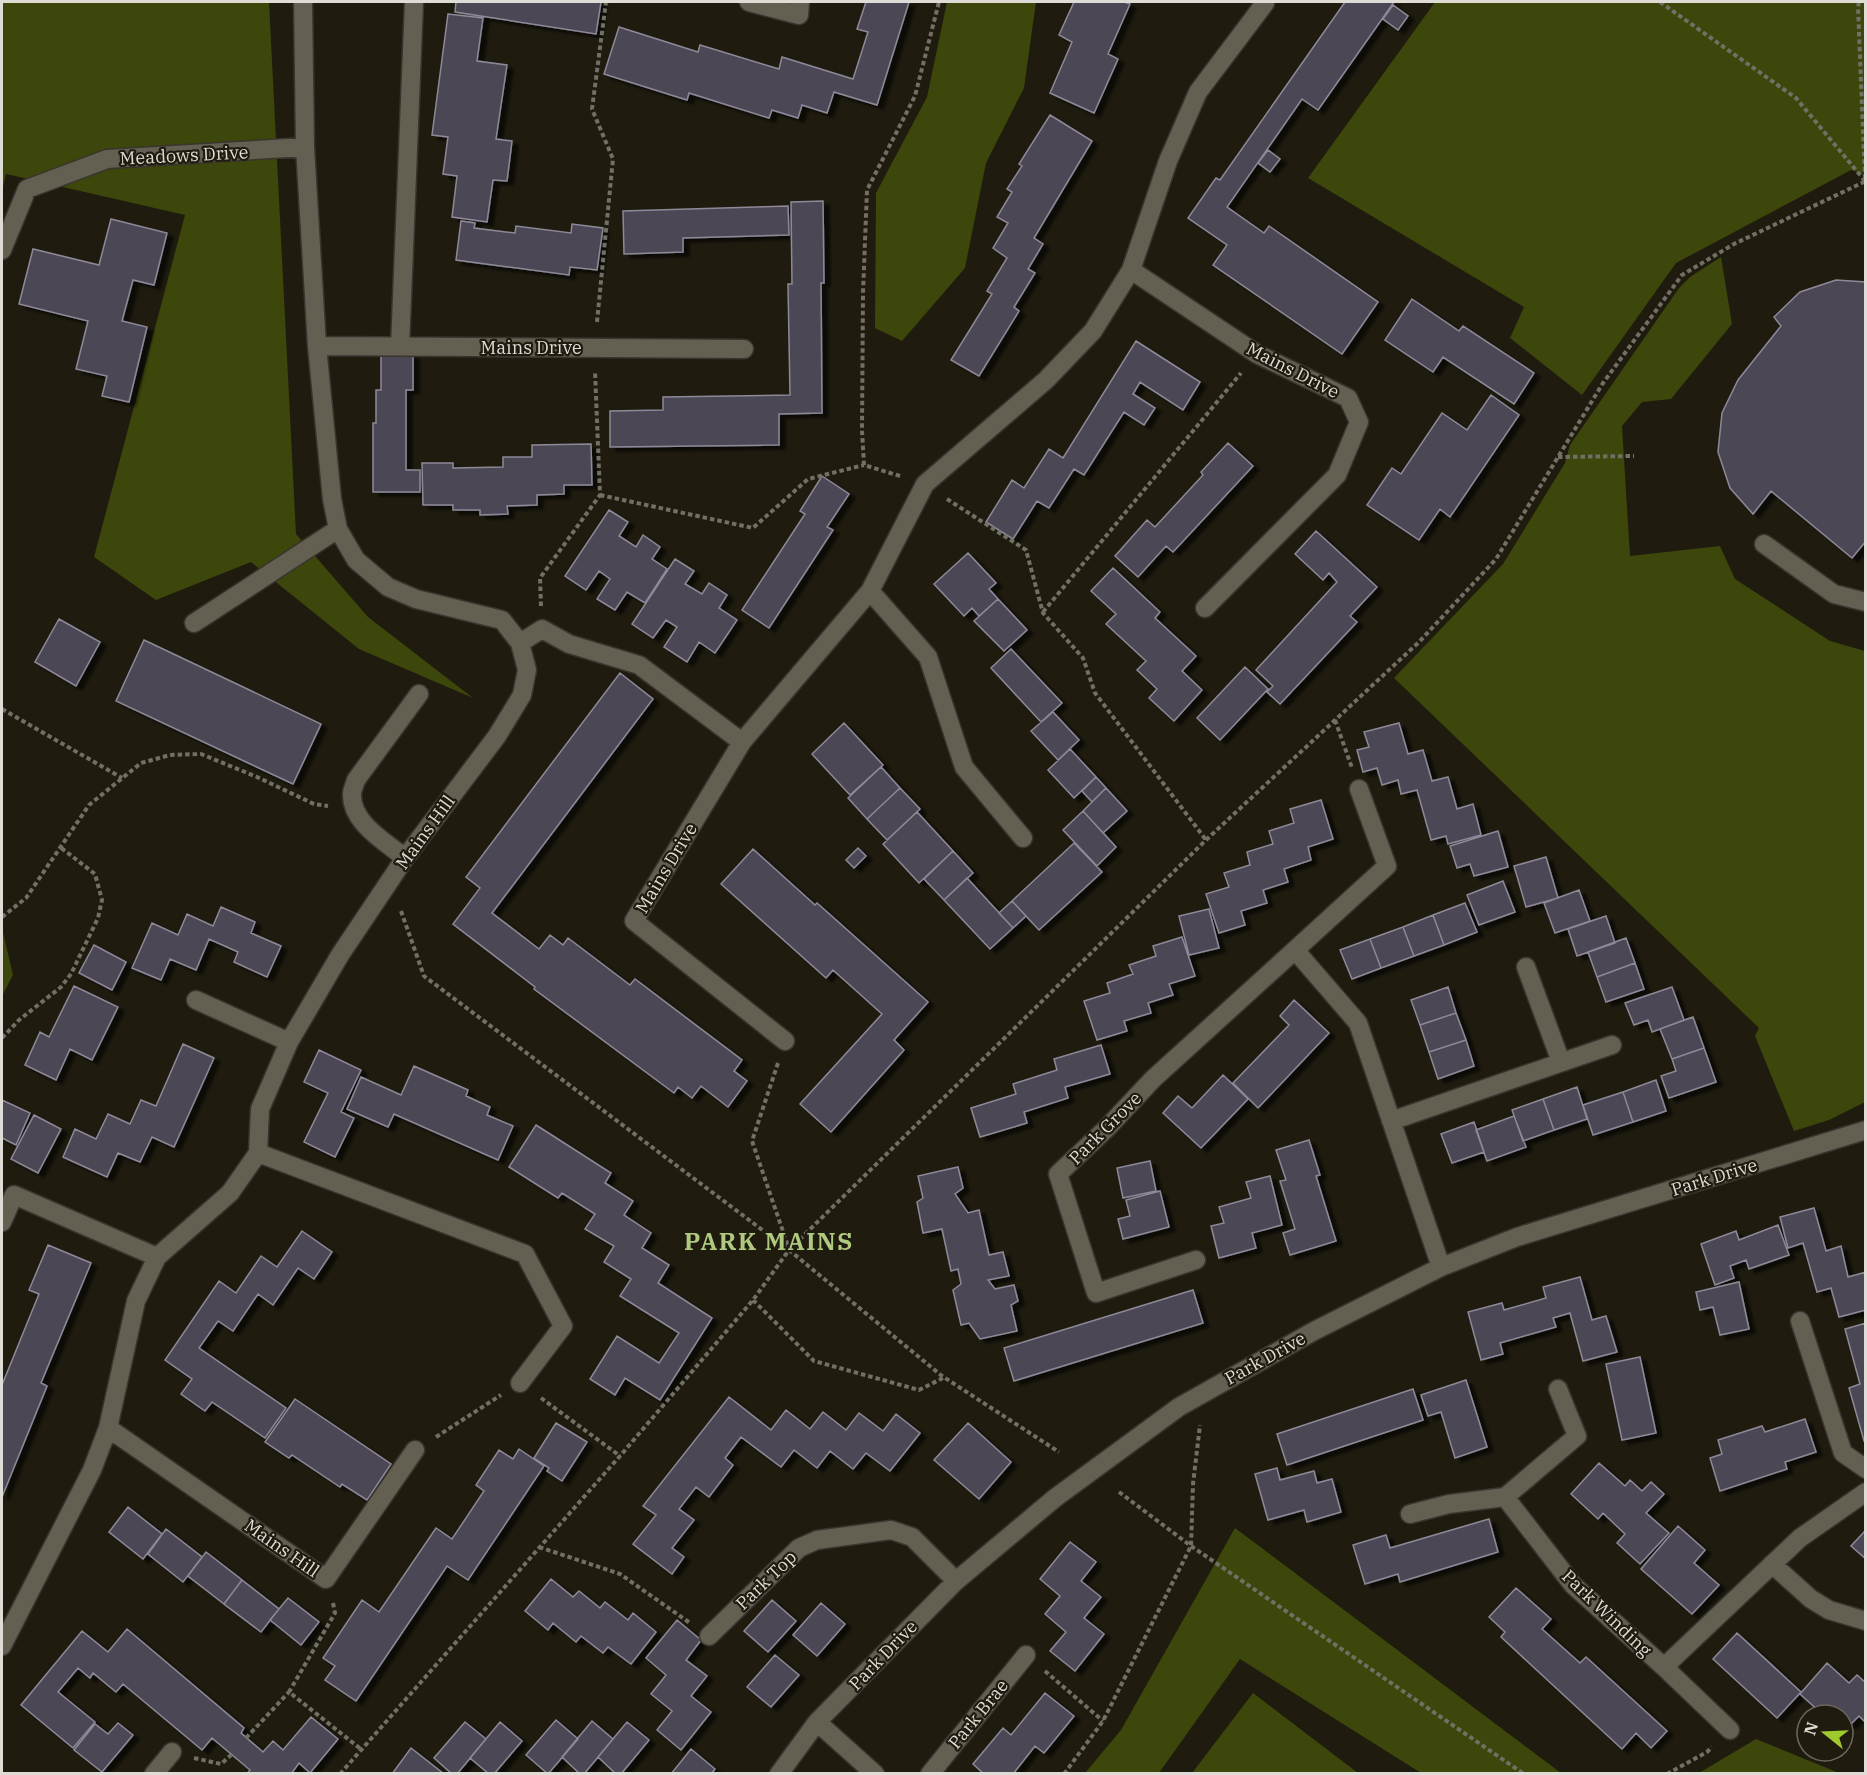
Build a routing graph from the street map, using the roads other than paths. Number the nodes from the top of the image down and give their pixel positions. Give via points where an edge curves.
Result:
1 (303, 2) edge
2 (414, 2) edge
3 (749, 2) edge
4 (800, 2) edge
5 (1262, 2) edge
6 (305, 147) junction
7 (2, 250) edge
8 (1131, 270) junction
9 (317, 346) junction
10 (400, 347) junction
11 (744, 348) dead end
12 (338, 529) junction
13 (1764, 544) dead end
14 (870, 591) junction
15 (1866, 602) edge
16 (1205, 608) dead end
17 (194, 623) dead end
18 (520, 643) junction
19 (419, 694) dead end
20 (742, 742) junction
21 (1359, 789) road end
22 (1023, 838) dead end
23 (405, 858) junction
24 (1295, 950) junction
25 (1526, 967) dead end
26 (196, 1000) dead end
27 (785, 1041) road end
28 (289, 1042) junction
29 (1612, 1045) dead end
30 (1561, 1062) junction
31 (1391, 1121) junction
32 (1866, 1130) edge
33 (258, 1153) junction
34 (2, 1222) edge
35 (157, 1257) junction
36 (1196, 1260) dead end
37 (1441, 1267) junction
38 (1800, 1321) dead end
39 (520, 1383) road end
40 (1558, 1389) dead end
41 (108, 1428) junction
42 (415, 1450) road end
43 (1866, 1469) edge
44 (1866, 1492) edge
45 (1505, 1497) junction
46 (1410, 1514) dead end
47 (1772, 1564) junction
48 (956, 1581) junction
49 (8, 1620) edge
50 (1866, 1620) edge
51 (709, 1636) road end
52 (2, 1646) edge
53 (1026, 1655) road end
54 (1664, 1667) junction
55 (817, 1722) junction
56 (1730, 1730) road end
57 (172, 1752) road end
58 (154, 1773) edge
59 (779, 1773) edge
60 (875, 1773) edge
61 (930, 1773) edge

1 - 6 street
2 - 10 street
3 - 4 street via 799,15
5 - 8 street, Mains Drive via 1265,3 1198,92 1168,161
6 - 7 street, Meadows Drive via 107,159 27,189
6 - 9 street
8 - 14 street, Mains Drive via 1093,331 1046,380 925,484
8 - 16 street, Mains Drive via 1257,354 1348,398 1359,422 1337,475
9 - 10 street, Mains Drive
9 - 12 street
10 - 11 street, Mains Drive
12 - 17 street
12 - 18 street, Mains Hill via 356,560 388,586 416,598 502,620
13 - 15 street via 1834,594
14 - 20 street, Mains Drive
14 - 22 street via 928,657 964,767
18 - 20 street via 542,629 569,644 639,665
18 - 23 street, Mains Hill via 527,670 522,696 497,736
19 - 23 street via 356,780 352,794 355,811 364,825
20 - 27 street, Mains Drive via 634,921
21 - 24 street, Park Grove via 1387,866
23 - 28 street, Mains Hill
24 - 31 street via 1358,1023
24 - 36 street, Park Grove via 1153,1079 1058,1174 1096,1293
25 - 30 street
26 - 28 street
28 - 33 street, Mains Hill via 260,1109
29 - 30 street
30 - 31 street
31 - 37 street
32 - 37 street, Park Drive via 1517,1237
33 - 35 street via 230,1193
33 - 39 street via 525,1254 563,1326
34 - 35 street via 14,1195
35 - 41 street via 136,1301
37 - 48 street, Park Drive via 1314,1331 1191,1400 1055,1498
38 - 43 street via 1842,1453
40 - 45 street via 1577,1436
41 - 42 street, Mains Hill via 326,1579
41 - 49 street via 92,1470
44 - 47 street, Park Winding via 1800,1538
45 - 46 street
45 - 54 street, Park Winding via 1573,1585
47 - 50 street via 1829,1610
47 - 54 street, Park Winding
48 - 51 street, Park Top via 912,1537 891,1530 817,1540 799,1548
48 - 55 street, Park Drive
49 - 52 street
53 - 61 street, Park Brae
54 - 56 street
55 - 59 street, Park Drive
55 - 60 street
57 - 58 street

